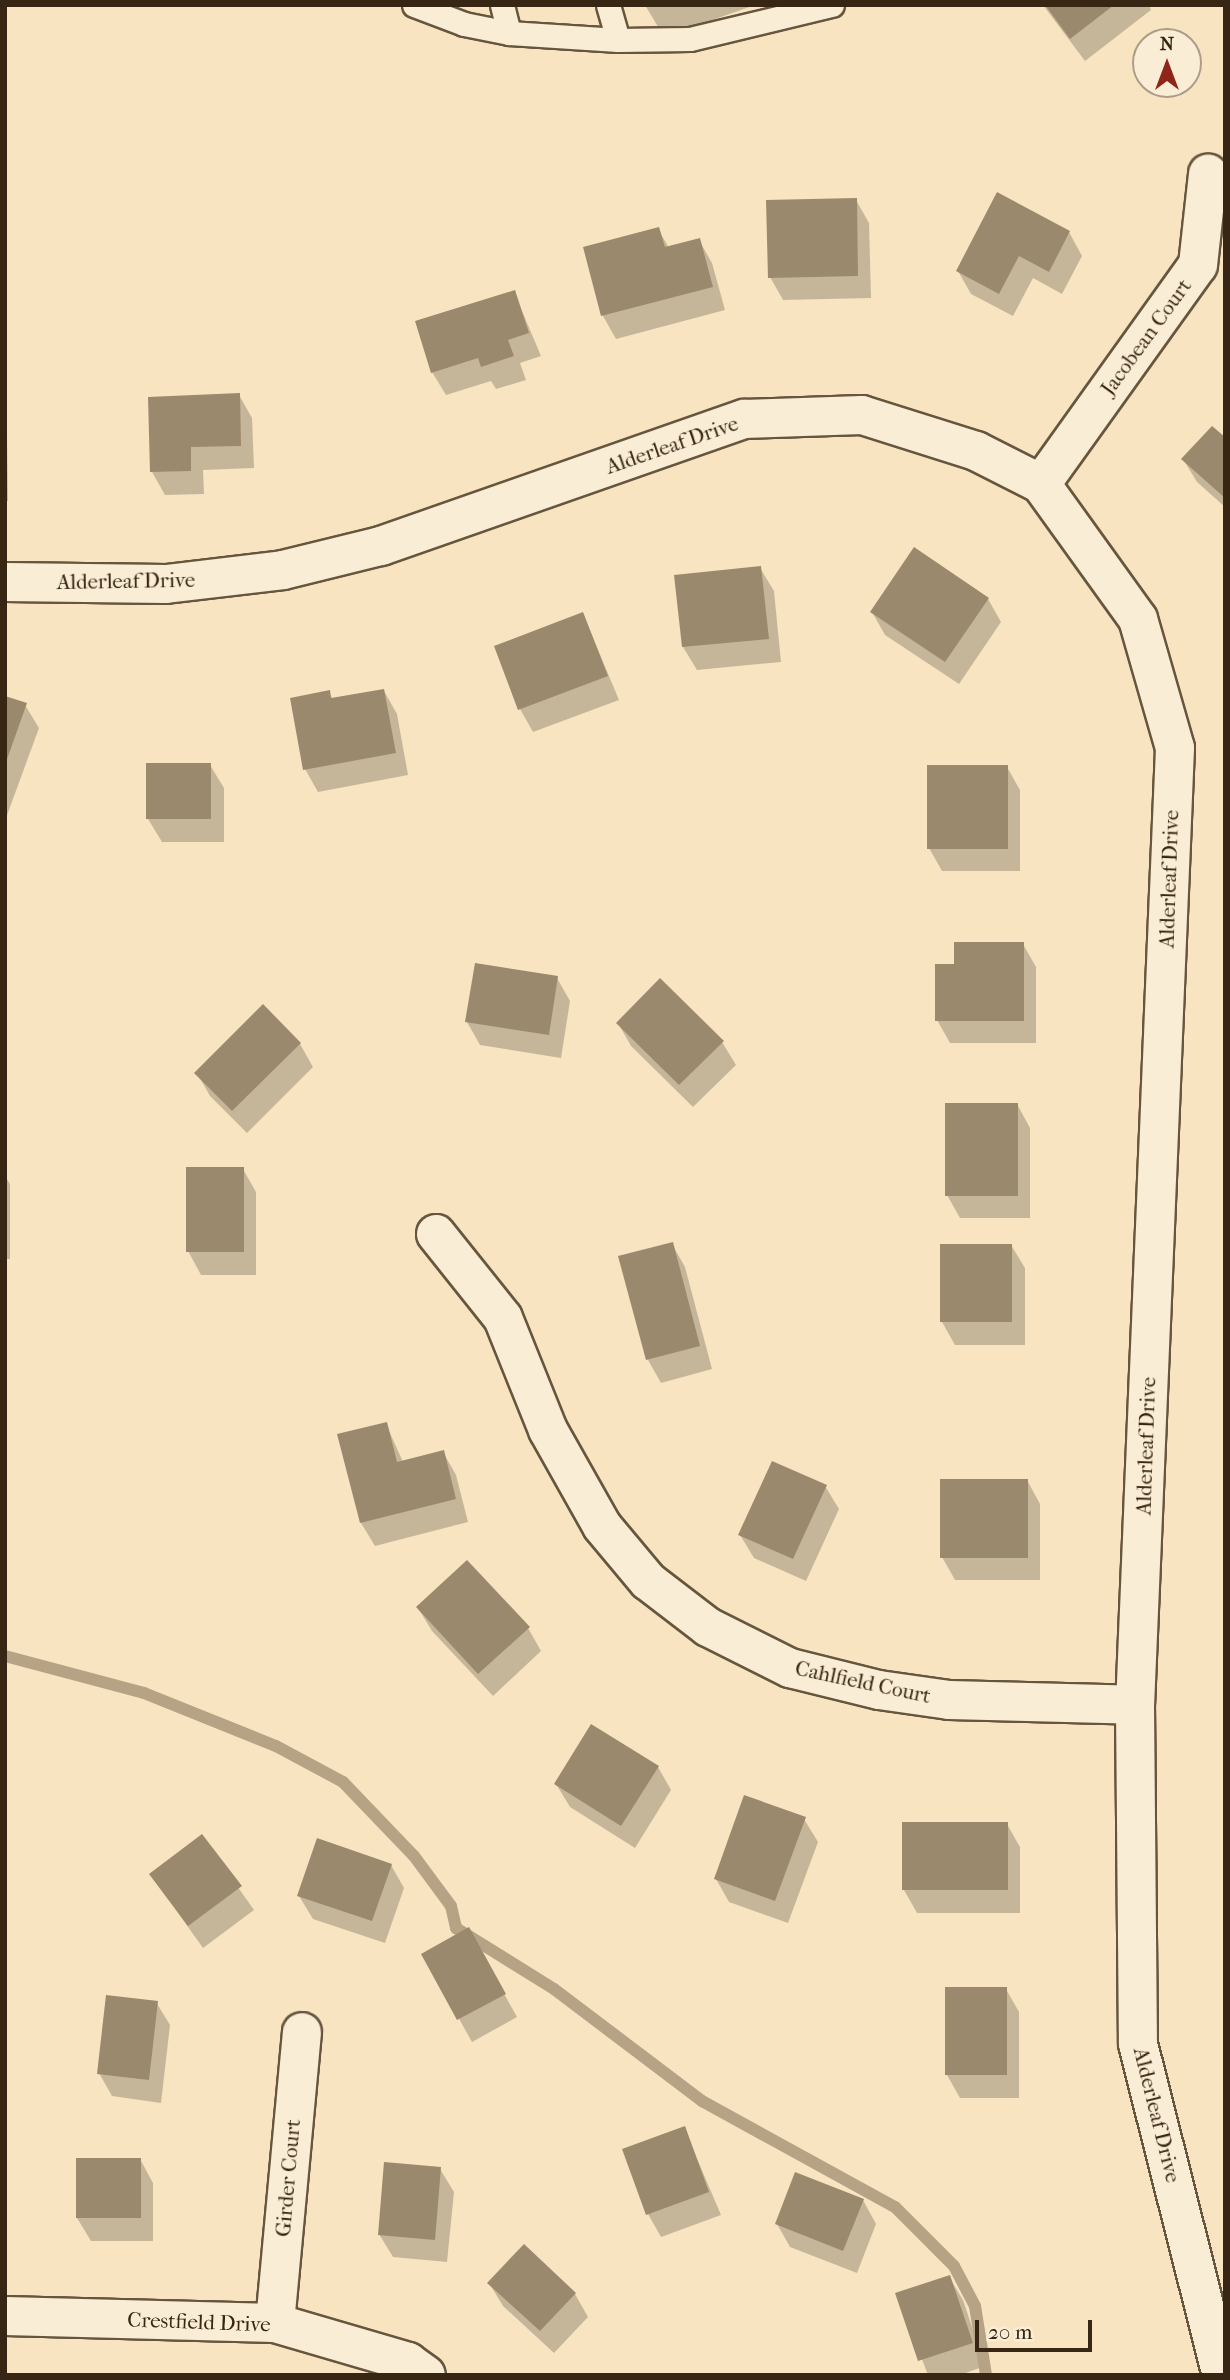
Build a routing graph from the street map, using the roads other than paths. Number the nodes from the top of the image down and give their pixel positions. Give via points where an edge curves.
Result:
1 (414, 5) edge
2 (502, 5) edge
3 (608, 5) edge
4 (832, 5) edge
5 (509, 33) junction
6 (618, 40) junction
7 (1208, 174) dead end
8 (1041, 484) junction
9 (5, 582) edge
10 (436, 1234) dead end
11 (1135, 1705) junction
12 (302, 2032) dead end
13 (5, 2316) edge
14 (275, 2323) junction
15 (426, 2375) edge
16 (1222, 2375) edge

1 - 5 lane via 464,24
2 - 5 lane
3 - 6 lane
4 - 6 lane via 691,39
5 - 6 lane
7 - 8 street, Jacobean Court via 1198,265
8 - 9 street, Alderleaf Drive via 976,451 862,415 744,419 381,546 283,570 166,584
8 - 11 street, Alderleaf Drive via 1138,619 1175,748
10 - 11 street, Cahlfield Court via 503,1318 548,1430 602,1527 648,1581 708,1627 790,1668 879,1690 949,1700
11 - 16 street, Alderleaf Drive via 1138,2044
12 - 14 street, Girder Court
13 - 14 street, Crestfield Drive
14 - 15 street, Crestfield Drive via 408,2362

